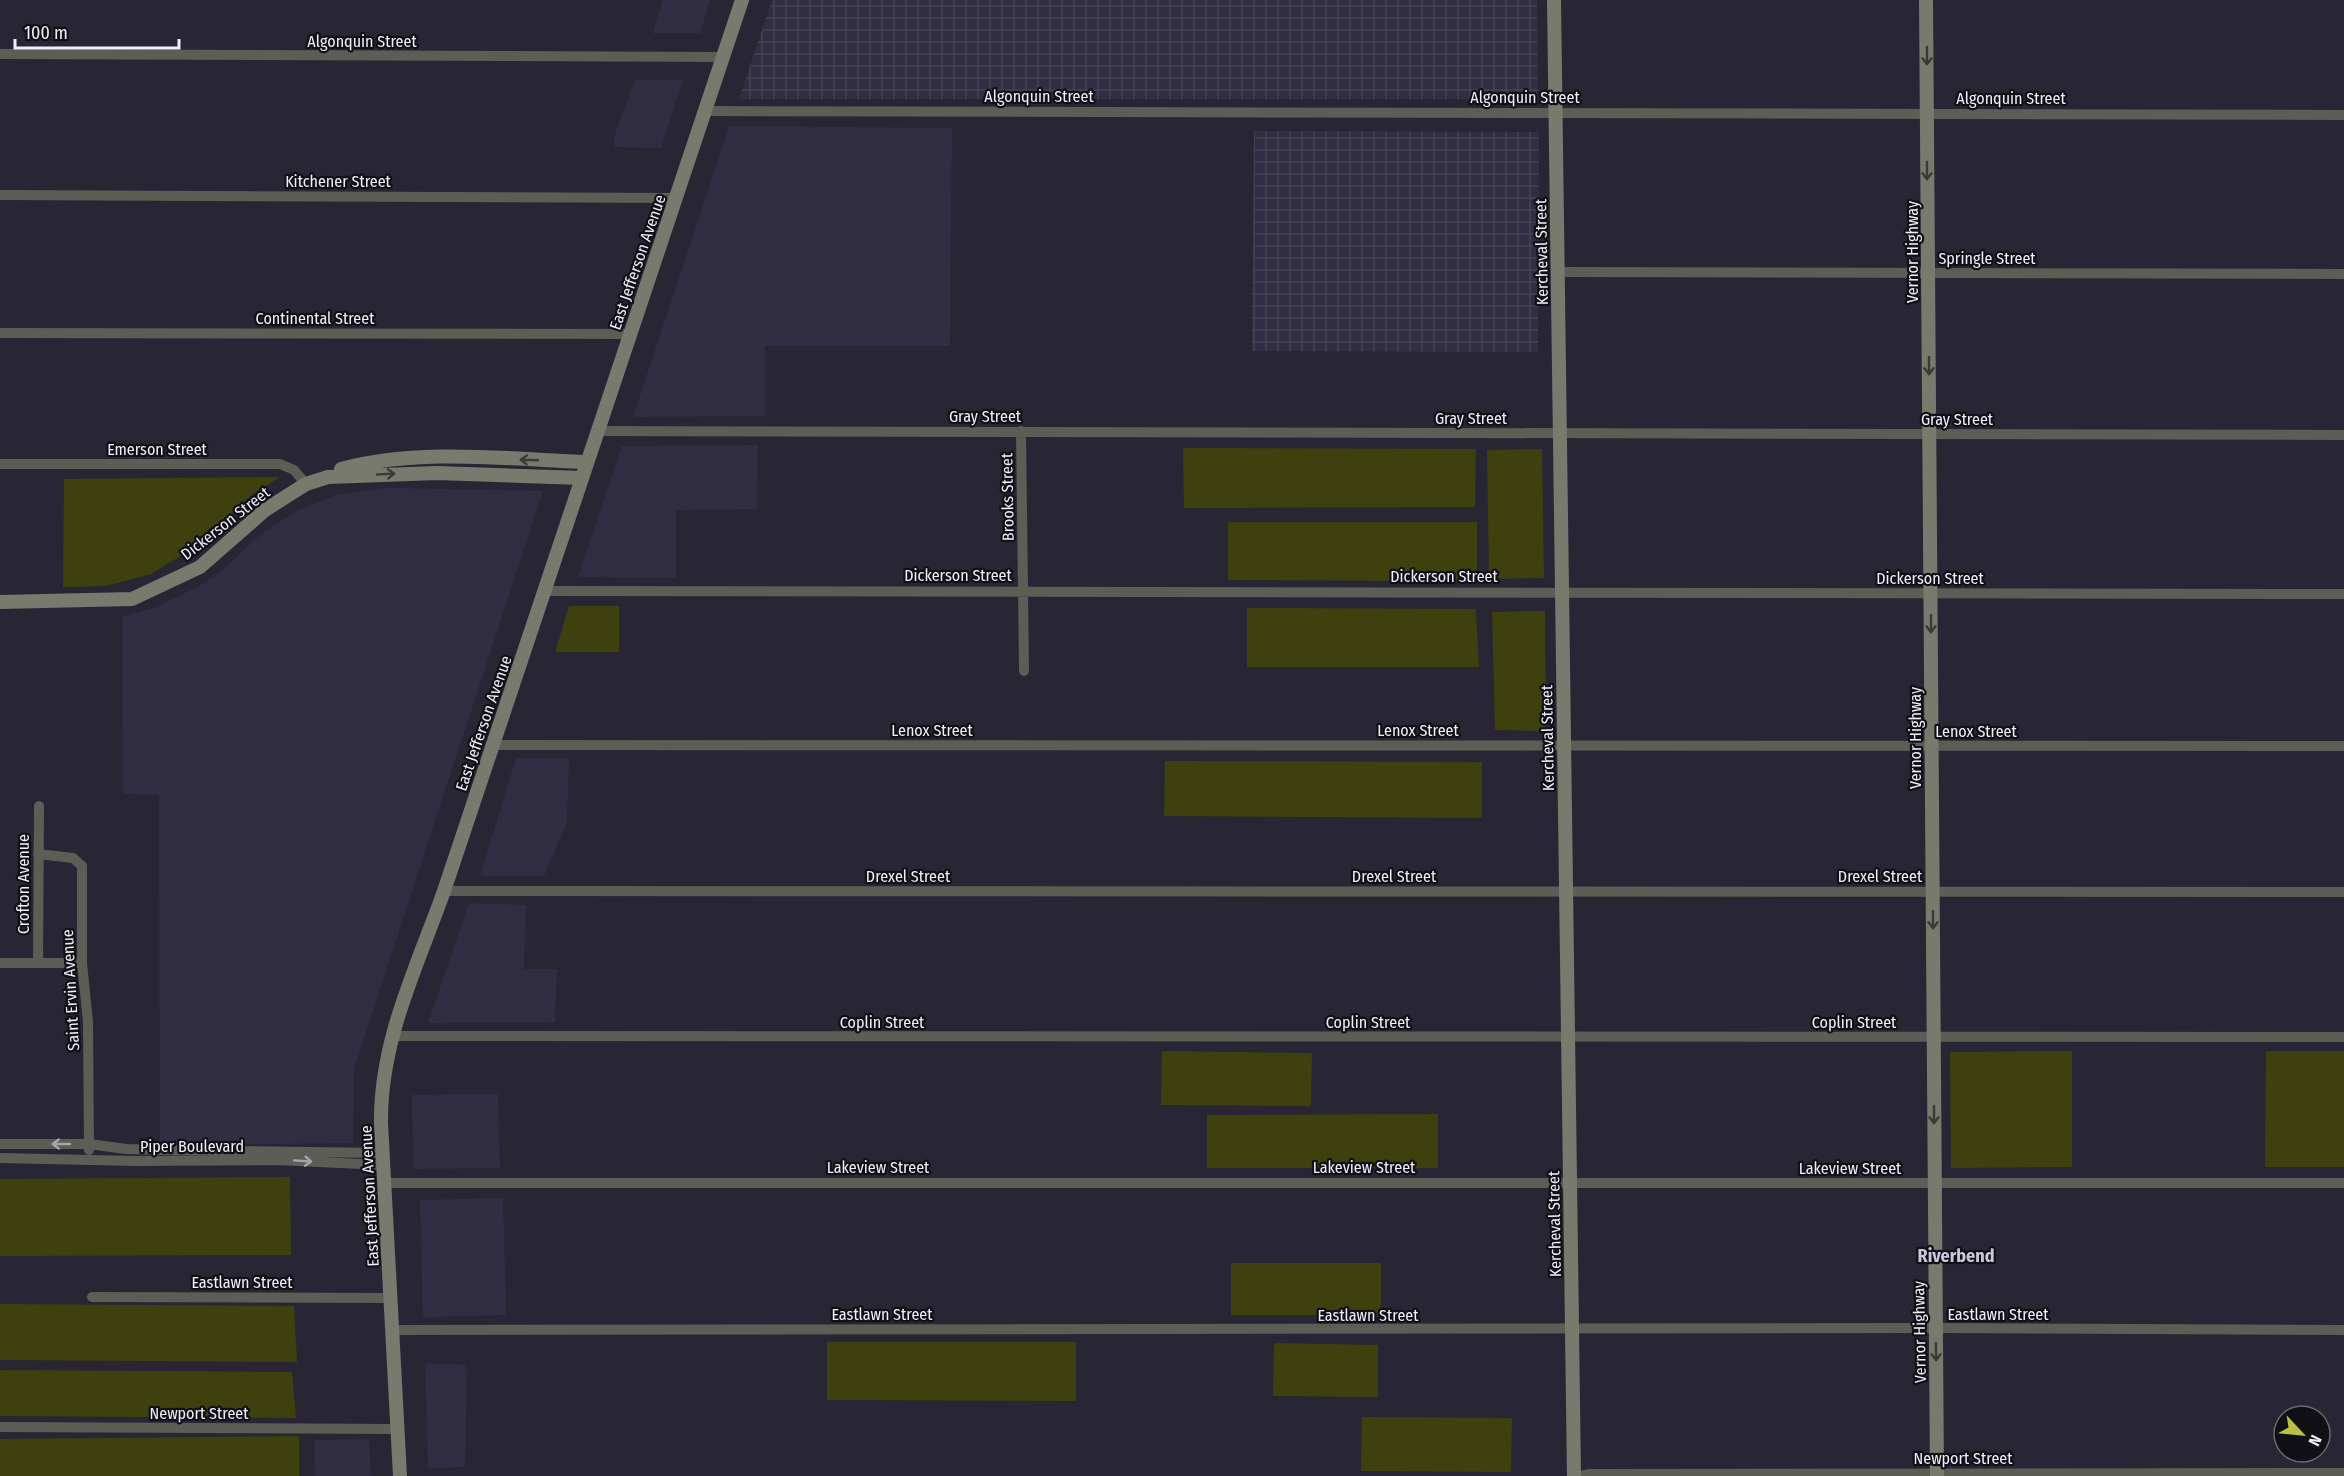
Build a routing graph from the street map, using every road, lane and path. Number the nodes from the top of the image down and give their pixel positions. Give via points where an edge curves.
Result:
1 (742, 0) edge
2 (1554, 0) edge
3 (1926, 0) edge
4 (0, 54) edge
5 (723, 57) junction
6 (705, 111) junction
7 (1556, 112) junction
8 (1927, 112) junction
9 (2344, 115) edge
10 (0, 195) edge
11 (676, 198) junction
12 (1557, 272) junction
13 (1928, 273) junction
14 (2344, 274) edge
15 (0, 333) edge
16 (630, 334) junction
17 (597, 431) junction
18 (1021, 431) junction
19 (1929, 433) junction
20 (1559, 434) junction
21 (2344, 435) edge
22 (587, 462) junction
23 (0, 464) edge
24 (328, 477) junction
25 (582, 478) junction
26 (306, 484) junction
27 (544, 591) junction
28 (1023, 592) junction
29 (1562, 593) junction
30 (1931, 594) junction
31 (2344, 594) edge
32 (0, 602) edge
33 (1024, 671) dead end
34 (492, 745) junction
35 (1564, 745) junction
36 (1932, 746) junction
37 (2344, 746) edge
38 (39, 806) dead end
39 (39, 854) junction
40 (444, 891) junction
41 (1566, 891) junction
42 (1932, 891) junction
43 (2344, 892) edge
44 (0, 963) edge
45 (38, 963) junction
46 (82, 963) junction
47 (392, 1036) junction
48 (2344, 1036) edge
49 (1568, 1037) junction
50 (1934, 1037) junction
51 (0, 1144) edge
52 (89, 1144) junction
53 (0, 1158) edge
54 (89, 1159) junction
55 (383, 1159) junction
56 (1570, 1182) junction
57 (384, 1183) junction
58 (1935, 1183) junction
59 (2344, 1183) edge
60 (92, 1297) dead end
61 (391, 1298) junction
62 (1936, 1328) junction
63 (1572, 1329) junction
64 (392, 1330) junction
65 (2344, 1330) edge
66 (0, 1426) edge
67 (398, 1429) junction
68 (2344, 1473) edge
69 (1937, 1475) edge
70 (400, 1476) edge
71 (1574, 1476) edge
72 (1581, 1476) edge

1 - 5 street, East Jefferson Avenue
2 - 7 street, Kercheval Street
3 -> 8 street, Vernor Highway
4 - 5 street, Algonquin Street
5 - 6 street, East Jefferson Avenue
6 - 7 street, Algonquin Street
6 - 11 street, East Jefferson Avenue
7 - 8 street, Algonquin Street
7 - 12 street, Kercheval Street
8 - 9 street, Algonquin Street
8 -> 13 street, Vernor Highway
10 - 11 street, Kitchener Street
11 - 16 street, East Jefferson Avenue
12 - 13 street, Springle Street
12 - 20 street, Kercheval Street
13 - 14 street, Springle Street
13 -> 19 street, Vernor Highway
15 - 16 street, Continental Street
16 - 17 street, East Jefferson Avenue
17 - 18 street, Gray Street
17 - 22 street, East Jefferson Avenue
18 - 20 street, Gray Street
18 - 28 street, Brooks Street
19 - 20 street, Gray Street
19 - 21 street, Gray Street
19 - 30 street, Vernor Highway
20 - 29 street, Kercheval Street
22 -> 24 street, Dickerson Street via 431,457 350,467
22 - 25 street, East Jefferson Avenue
23 - 26 street, Emerson Street via 280,464 294,470
24 -> 25 street, Dickerson Street via 437,473
24 - 26 street, Dickerson Street
25 - 27 street, East Jefferson Avenue
26 - 32 street, Dickerson Street via 265,510 200,567 132,599
27 - 28 street, Dickerson Street
27 - 34 street, East Jefferson Avenue
28 - 29 street, Dickerson Street
28 - 33 street, Brooks Street
29 - 30 street, Dickerson Street
29 - 35 street, Kercheval Street
30 - 31 street, Dickerson Street
30 -> 36 street, Vernor Highway
34 - 35 street, Lenox Street
34 - 40 street, East Jefferson Avenue
35 - 36 street, Lenox Street
35 - 41 street, Kercheval Street
36 - 37 street, Lenox Street
36 - 42 street, Vernor Highway
38 - 39 street, Crofton Avenue
39 - 45 street, Crofton Avenue
39 - 46 street, Saint Ervin Avenue via 73,858 82,866
40 - 41 street, Drexel Street
40 - 47 street, East Jefferson Avenue
41 - 42 street, Drexel Street
41 - 49 street, Kercheval Street
42 - 43 street, Drexel Street
42 -> 50 street, Vernor Highway
44 - 45 street
45 - 46 street
46 - 52 street, Saint Ervin Avenue via 88,1022
47 - 49 street, Coplin Street
47 - 55 street, East Jefferson Avenue via 381,1095
48 - 50 street, Coplin Street
49 - 50 street, Coplin Street
49 - 56 street, Kercheval Street
50 -> 58 street, Vernor Highway
52 -> 51 street, Piper Boulevard
52 - 54 street, Saint Ervin Avenue
52 - 55 street, Piper Boulevard via 126,1149
53 - 54 street, Piper Boulevard
54 -> 55 street, Piper Boulevard
55 - 57 street, East Jefferson Avenue
56 - 57 street, Lakeview Street
56 - 58 street, Lakeview Street
56 - 63 street, Kercheval Street
57 - 61 street, East Jefferson Avenue
58 - 59 street, Lakeview Street
58 - 62 street, Vernor Highway
60 - 61 street, Eastlawn Street
61 - 64 street, East Jefferson Avenue
62 - 63 street, Eastlawn Street
62 - 65 street, Eastlawn Street
62 -> 69 street, Vernor Highway
63 - 64 street, Eastlawn Street
63 - 71 street, Kercheval Street
64 - 67 street, East Jefferson Avenue
66 - 67 street, Newport Street
67 - 70 street, East Jefferson Avenue
68 - 69 street, Newport Street
69 - 72 street, Newport Street

